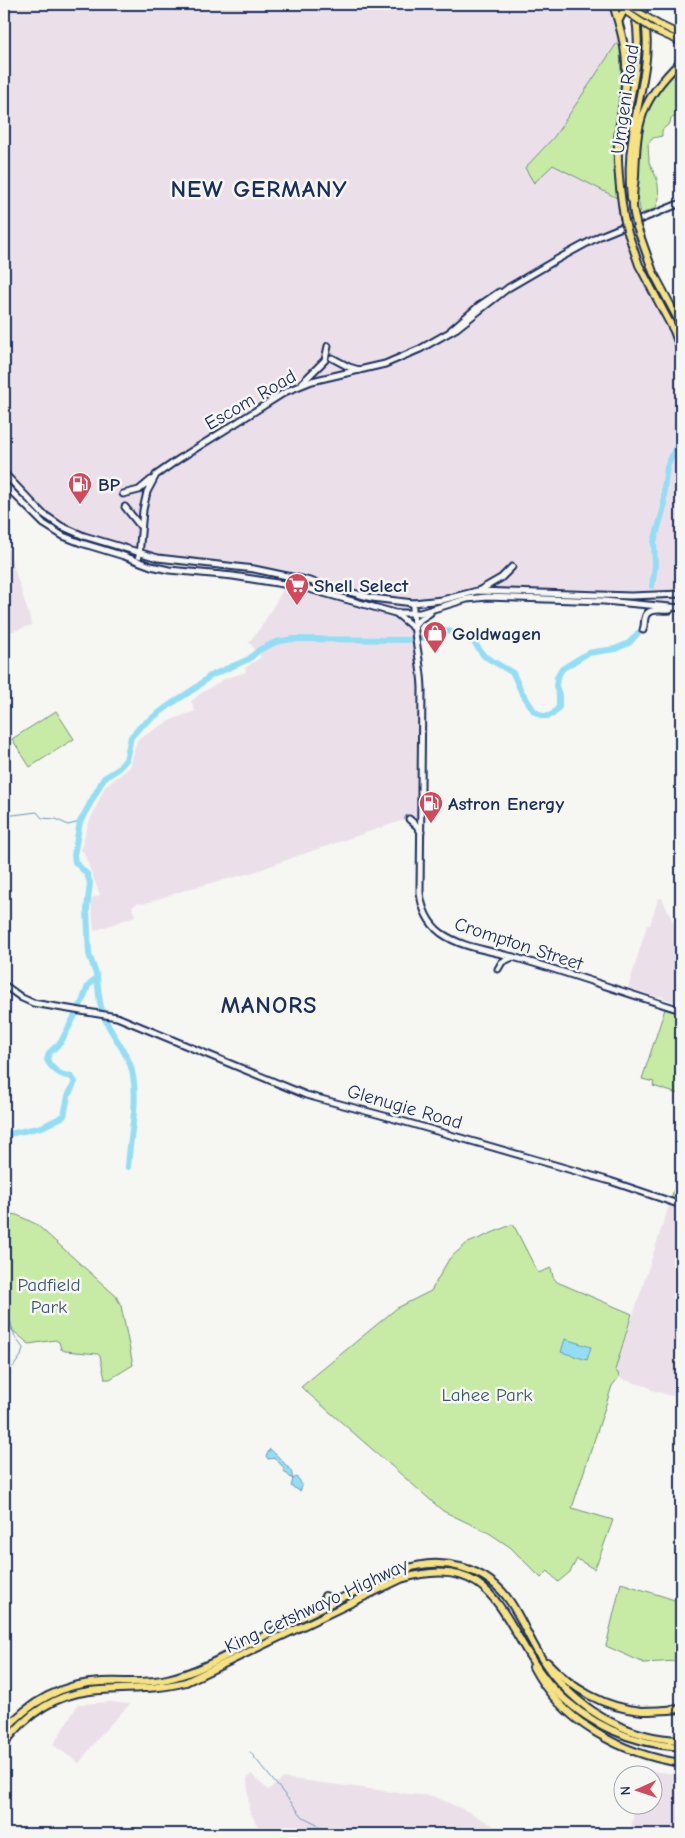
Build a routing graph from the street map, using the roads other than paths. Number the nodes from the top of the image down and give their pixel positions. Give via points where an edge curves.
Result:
1 (614, 4) edge
2 (642, 4) edge
3 (628, 7) edge
4 (618, 22) junction
5 (681, 35) edge
6 (681, 42) edge
7 (681, 61) edge
8 (620, 189) junction
9 (631, 199) junction
10 (681, 203) edge
11 (681, 325) edge
12 (328, 346) dead end
13 (681, 350) edge
14 (332, 358) dead end
15 (360, 370) junction
16 (299, 385) junction
17 (4, 473) edge
18 (156, 476) junction
19 (4, 484) edge
20 (122, 494) dead end
21 (125, 507) dead end
22 (141, 527) junction
23 (140, 554) junction
24 (138, 562) junction
25 (512, 567) dead end
26 (477, 591) junction
27 (681, 594) edge
28 (413, 602) junction
29 (678, 608) edge
30 (434, 610) junction
31 (395, 612) junction
32 (413, 613) junction
33 (414, 628) junction
34 (643, 630) dead end
35 (408, 818) dead end
36 (421, 832) junction
37 (514, 957) junction
38 (498, 969) dead end
39 (4, 985) edge
40 (681, 1010) edge
41 (681, 1205) edge
42 (345, 1597) junction
43 (322, 1608) junction
44 (515, 1632) junction
45 (534, 1646) junction
46 (680, 1709) edge
47 (4, 1731) edge
48 (681, 1740) edge
49 (4, 1744) edge
50 (681, 1747) edge
51 (681, 1763) edge

1 - 3 main road
1 - 4 highway
2 - 9 highway, Umgeni Road via 647,22 648,54 632,139
3 - 4 highway
3 - 5 main road, bridge
3 - 6 main road, bridge via 654,30
3 - 8 highway, Umgeni Road via 638,30 638,50 621,146
4 - 8 highway via 626,72 618,142
7 - 9 highway via 663,80 644,109 635,147
8 - 13 highway, bridge via 627,230 639,265
9 - 11 highway, bridge via 637,228 653,272
10 - 15 street, Escom Road via 596,237 492,296 430,345 402,358
12 - 16 street via 325,360
14 - 15 street
15 - 16 street, Escom Road
16 - 18 street, Escom Road
17 - 23 street via 54,522 84,536
18 - 20 street via 139,490
18 - 22 street, Escom Road via 145,498
19 - 24 street via 44,524 63,536
21 - 22 street
22 - 23 street, Escom Road
23 - 24 street, Escom Road
23 - 28 street via 174,561 254,569 372,598
24 - 31 street via 169,570 302,587
25 - 26 street via 501,578
26 - 27 street via 631,596
26 - 28 street via 442,600
28 - 32 street, Crompton Street
29 - 30 street via 604,601 487,597 467,599
29 - 34 street via 648,612
30 - 32 street
30 - 33 street via 418,621
31 - 32 street
31 - 33 street
32 - 33 street, Crompton Street
33 - 36 street, Crompton Street via 422,688
35 - 36 street
36 - 37 street, Crompton Street via 422,903 432,923 454,940
37 - 38 street via 502,962
37 - 40 street, Crompton Street
39 - 41 street, Glenugie Road via 33,1003 125,1020 306,1095 610,1181
42 - 43 highway, King Cetshwayo Highway
42 - 43 highway via 333,1600 325,1596
42 - 45 highway, King Cetshwayo Highway via 410,1567 436,1563 460,1566 500,1589
43 - 47 highway, King Cetshwayo Highway via 176,1676 64,1688 36,1702
44 - 49 highway, King Cetshwayo Highway via 501,1606 477,1583 445,1573 413,1575 186,1682 162,1688 92,1690 47,1704 14,1730
44 - 50 highway, King Cetshwayo Highway via 547,1680 583,1714 630,1738
44 - 51 highway via 548,1692 574,1717 620,1745
45 - 46 highway via 561,1676 592,1697 625,1708
45 - 48 highway, King Cetshwayo Highway via 563,1687 598,1715 634,1732

